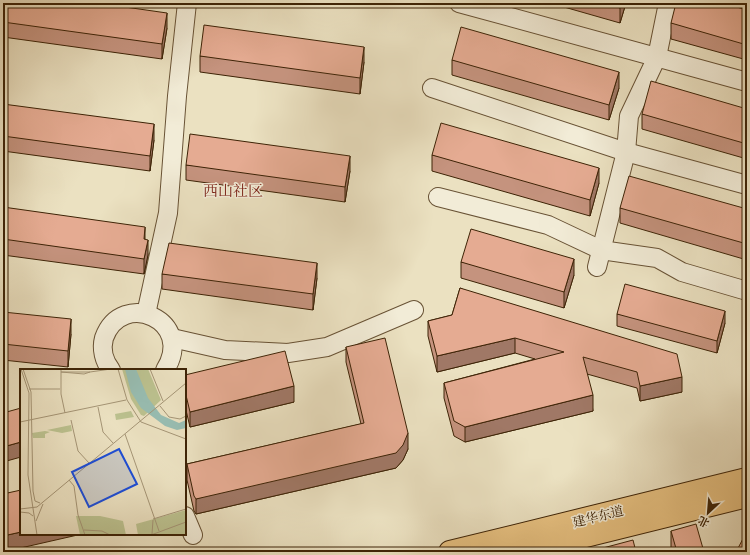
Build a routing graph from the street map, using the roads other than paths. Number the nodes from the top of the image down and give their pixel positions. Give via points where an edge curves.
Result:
1 (186, 3) edge
2 (459, 3) edge
3 (668, 3) edge
4 (657, 57) junction
5 (747, 82) edge
6 (432, 88) dead end
7 (626, 152) junction
8 (747, 186) edge
9 (438, 197) dead end
10 (599, 259) junction
11 (747, 291) edge
12 (414, 310) dead end
13 (146, 314) junction
14 (172, 338) junction
15 (110, 369) edge
16 (166, 369) edge
17 (747, 479) edge
18 (747, 496) edge
19 (186, 518) edge
20 (193, 535) dead end
21 (450, 552) edge
22 (521, 552) edge

1 - 13 lane via 168,213
2 - 4 lane
3 - 4 lane
4 - 5 lane
4 - 7 lane via 629,116
6 - 7 lane
7 - 8 lane
7 - 10 lane
9 - 10 lane via 548,225
10 - 11 lane via 657,258 682,272
12 - 14 lane via 327,347 288,353 226,350
13 - 14 lane via 158,319
13 - 15 lane via 124,316 114,322 107,331 103,342 103,354
14 - 16 lane via 171,360
17 - 21 main road, 建华东道
18 - 22 main road, 建华东道
19 - 20 lane

